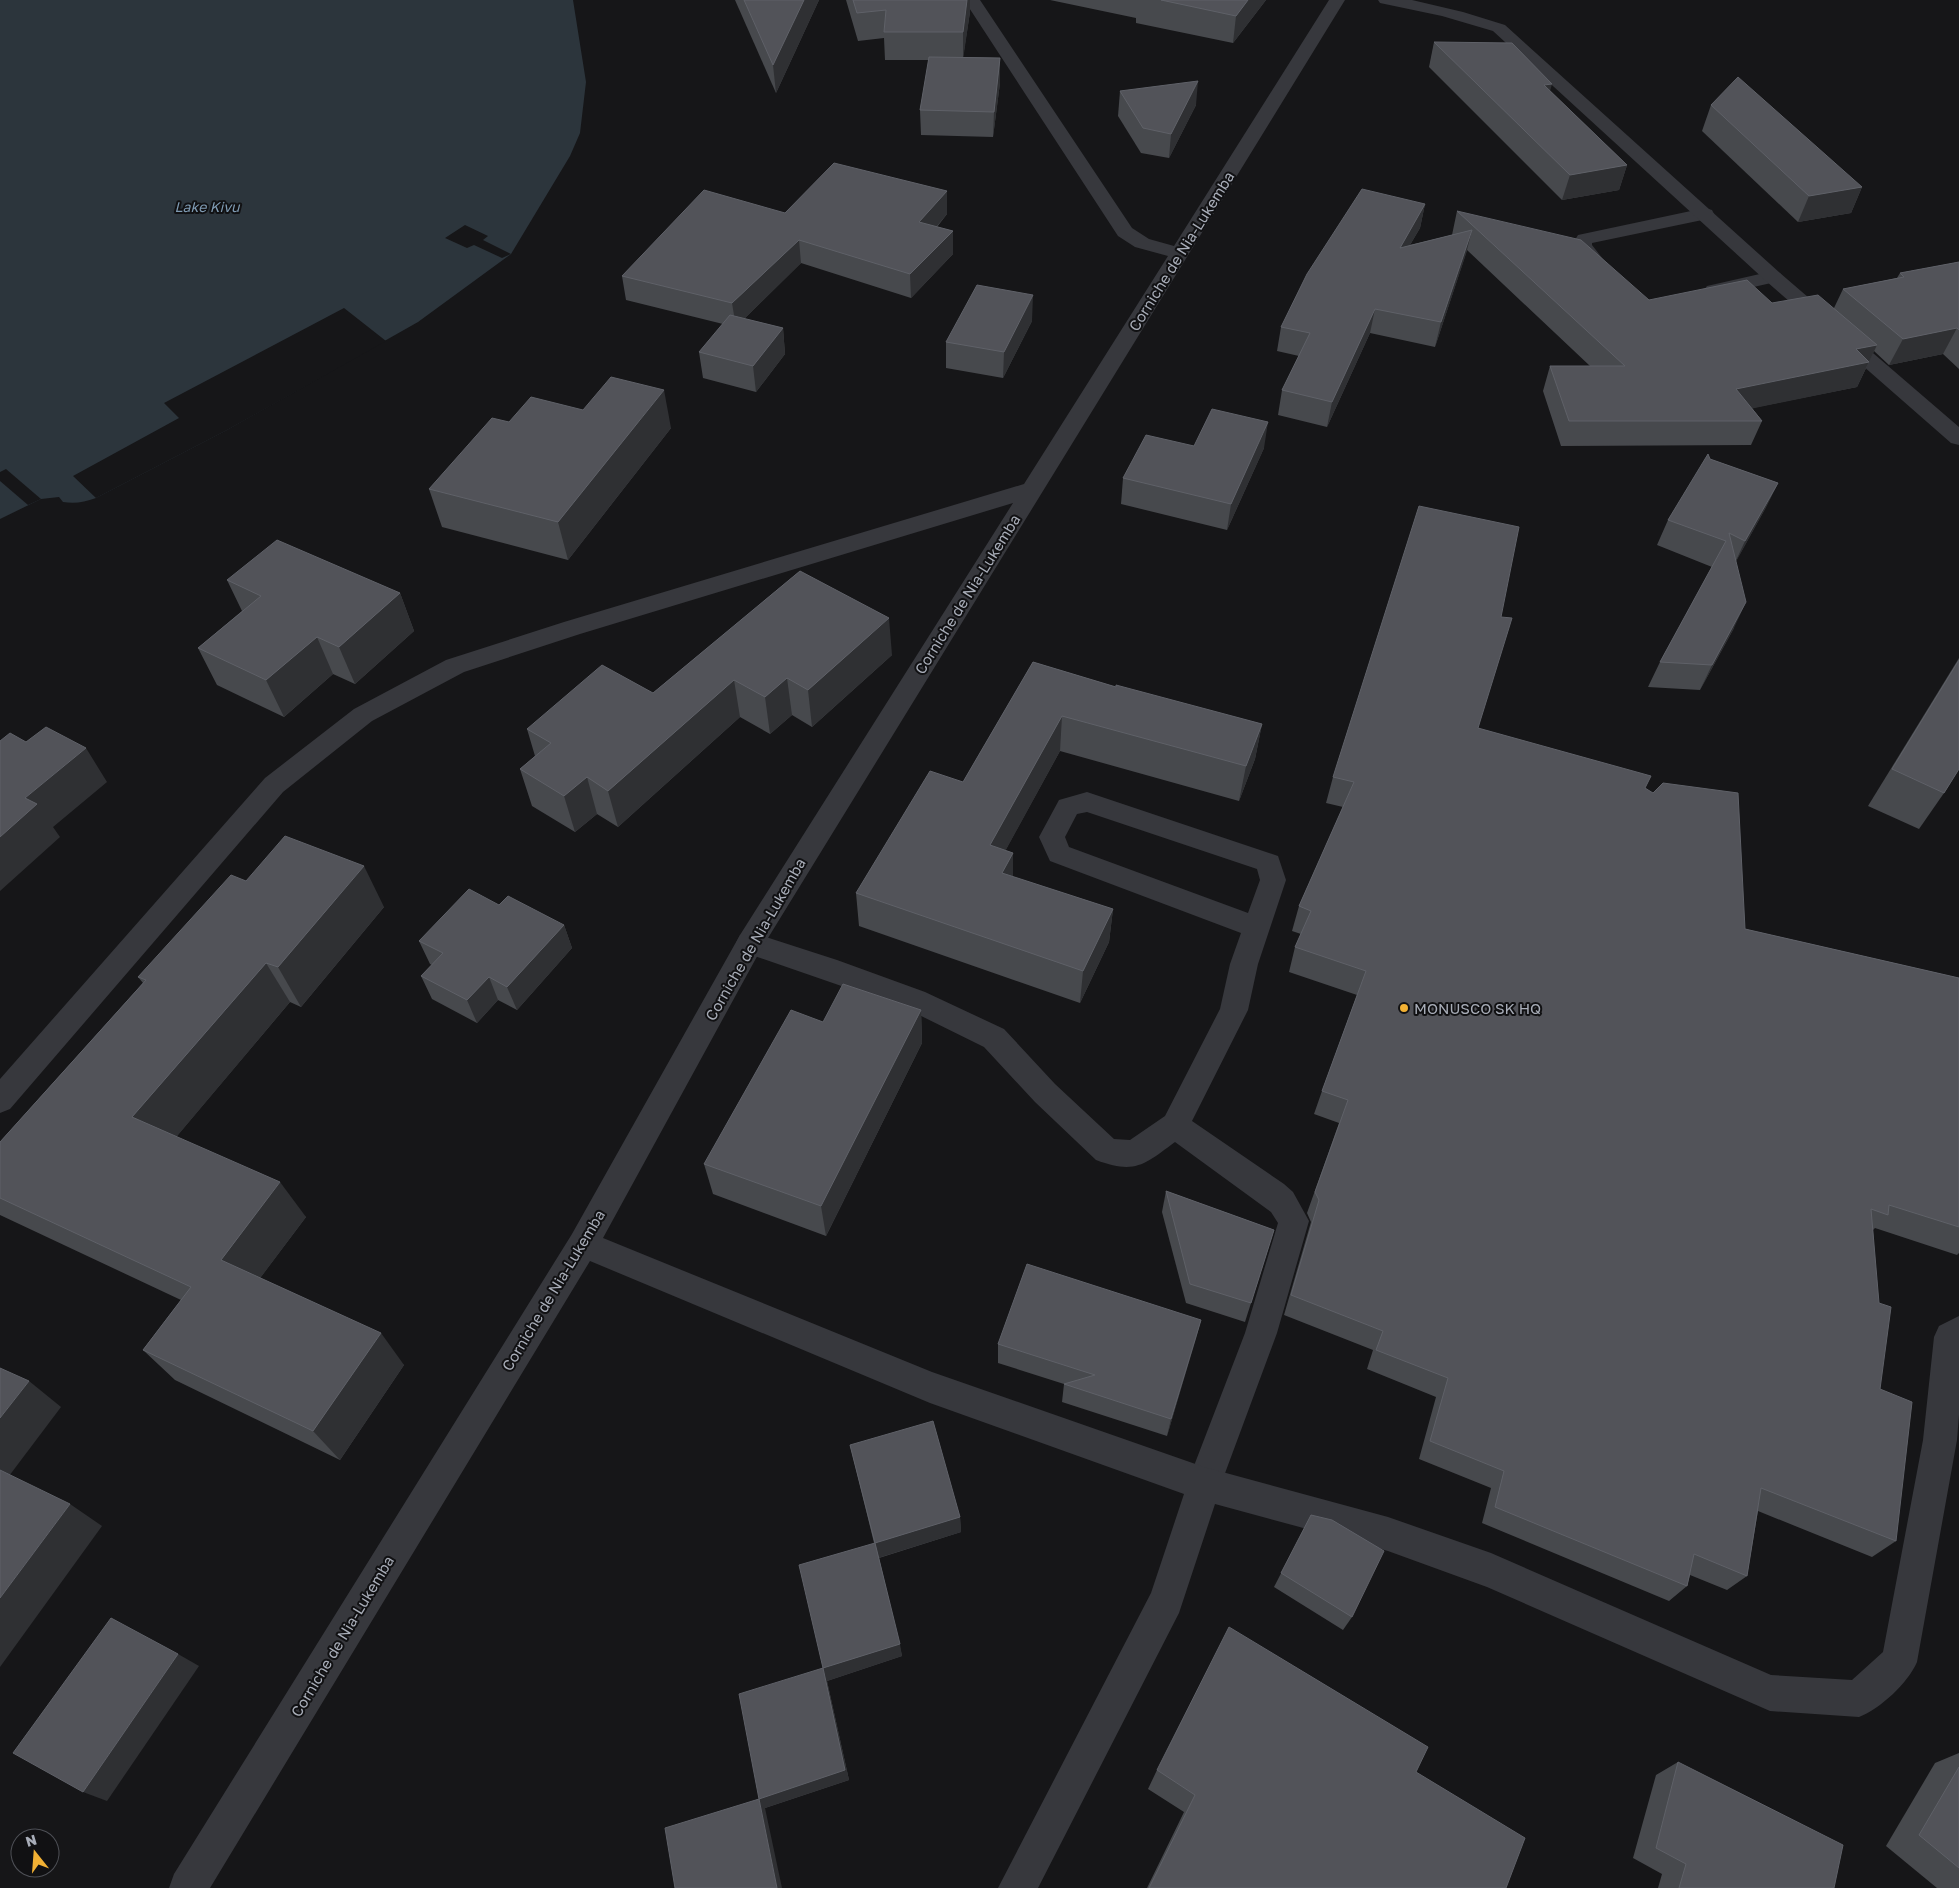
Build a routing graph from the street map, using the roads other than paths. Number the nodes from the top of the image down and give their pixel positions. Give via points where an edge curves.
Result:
1 (972, 0) edge
2 (1337, 0) edge
3 (1386, 0) edge
4 (1705, 214) junction
5 (1180, 254) junction
6 (1773, 277) junction
7 (1614, 283) edge
8 (1698, 293) edge
9 (1959, 438) edge
10 (1033, 489) junction
11 (1255, 926) junction
12 (750, 943) junction
13 (0, 1100) edge
14 (1175, 1125) junction
15 (582, 1244) junction
16 (1959, 1332) edge
17 (1204, 1484) junction
18 (188, 1888) edge
19 (1016, 1888) edge

1 - 5 street via 1125,232 1142,243
2 - 5 street, Corniche de Nia-Lukemba
3 - 4 street via 1431,8 1499,28
4 - 6 street
4 - 7 street via 1585,239 1582,245
5 - 10 street, Corniche de Nia-Lukemba
6 - 8 street
6 - 9 street
10 - 12 street, Corniche de Nia-Lukemba
10 - 13 street via 455,666 363,715 274,785
11 - 11 street via 1059,854 1052,838 1068,807 1087,802 1269,863 1273,880
11 - 14 street via 1234,1010
12 - 14 street via 915,1000 994,1038 1045,1093 1107,1151 1135,1154
12 - 15 street, Corniche de Nia-Lukemba
14 - 17 street via 1273,1194 1294,1221 1261,1333
15 - 17 street via 930,1387
15 - 18 street, Corniche de Nia-Lukemba
16 - 17 street via 1950,1337 1940,1440 1899,1662 1859,1699 1770,1694 1491,1571 1388,1534
17 - 19 street via 1166,1600

